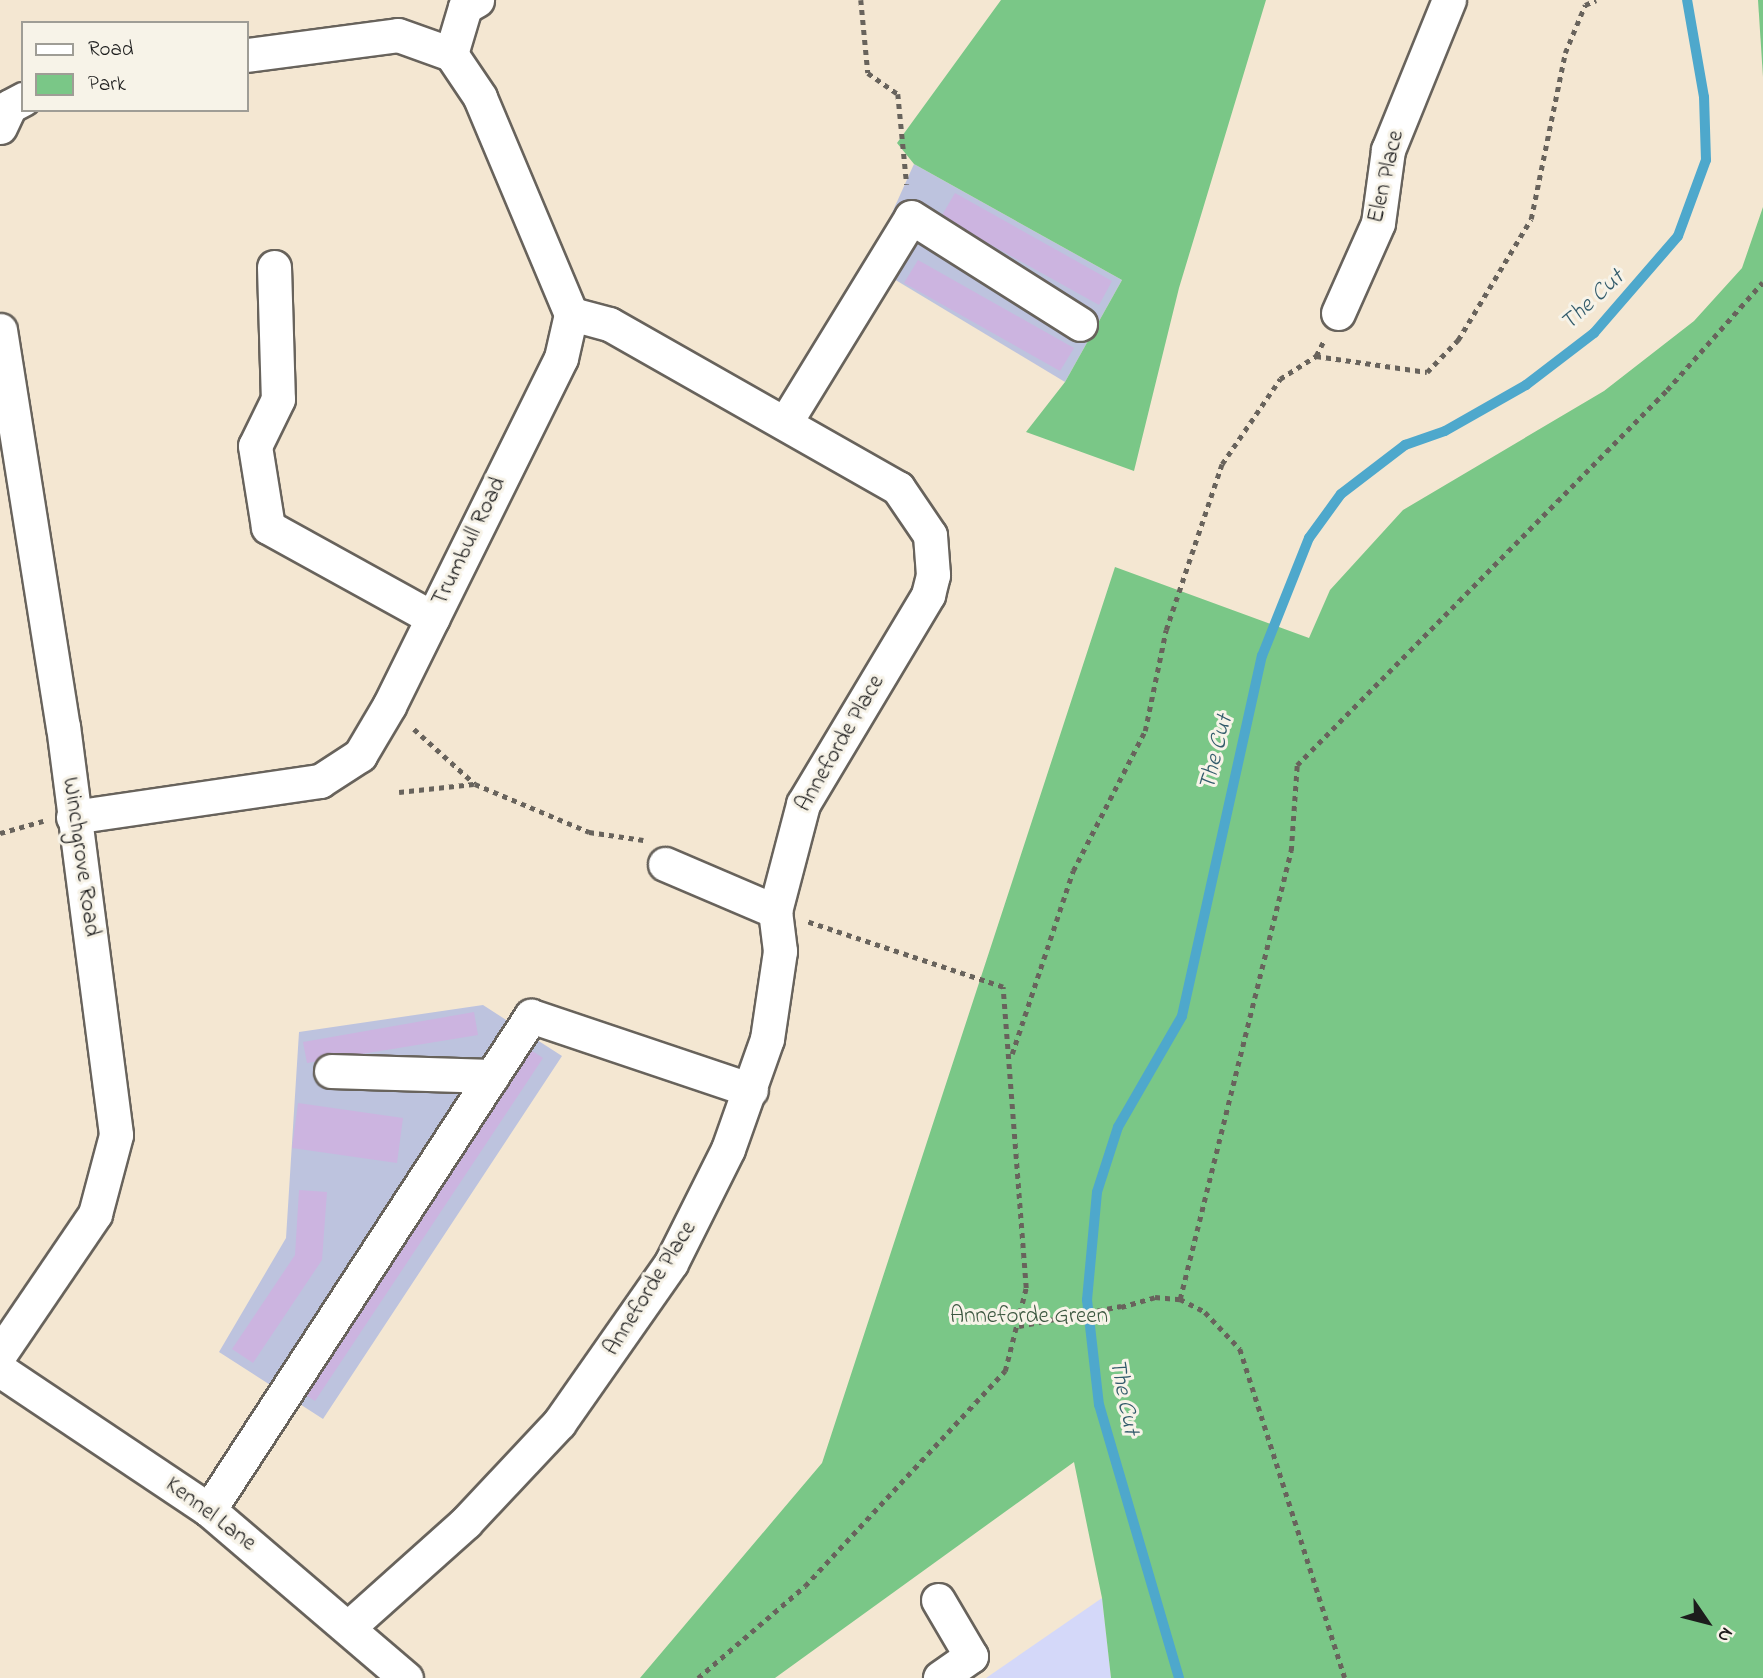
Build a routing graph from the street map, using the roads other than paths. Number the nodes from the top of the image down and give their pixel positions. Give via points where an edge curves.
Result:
1 (477, 0) edge
2 (1450, 0) edge
3 (451, 54) junction
4 (248, 55) edge
5 (21, 100) edge
6 (0, 127) edge
7 (274, 267) dead end
8 (1338, 313) road end
9 (571, 314) junction
10 (1080, 324) dead end
11 (0, 330) edge
12 (785, 423) junction
13 (433, 618) junction
14 (73, 817) junction
15 (665, 864) road end
16 (775, 911) junction
17 (331, 1071) dead end
18 (492, 1076) junction
19 (751, 1090) junction
20 (0, 1354) edge
21 (0, 1370) edge
22 (209, 1510) junction
23 (938, 1600) dead end
24 (351, 1625) junction
25 (406, 1678) edge
26 (940, 1678) edge

1 - 3 street via 465,7
2 - 8 street, Elen Place via 1388,150 1378,223
3 - 4 street via 398,35
3 - 9 street via 480,97
5 - 6 street via 10,106
7 - 13 street via 278,399 255,446 268,527
9 - 12 street, Anneforde Place via 608,324
9 - 13 street, Trumbull Road via 561,358
10 - 12 street via 911,217
11 - 14 street, Winchgrove Road
12 - 16 street, Anneforde Place via 898,488 922,517 934,555 928,594 803,804
13 - 14 street, Trumbull Road via 360,755 320,781
14 - 20 street, Winchgrove Road via 116,1108 113,1161 86,1230
15 - 16 street
16 - 19 street, Anneforde Place via 777,993
17 - 18 street
18 - 19 street via 531,1017
18 - 22 street
19 - 24 street, Anneforde Place via 677,1252 601,1370 514,1474
21 - 22 street, Kennel Lane
22 - 24 street, Kennel Lane
23 - 26 street via 971,1656
24 - 25 street, Kennel Lane

